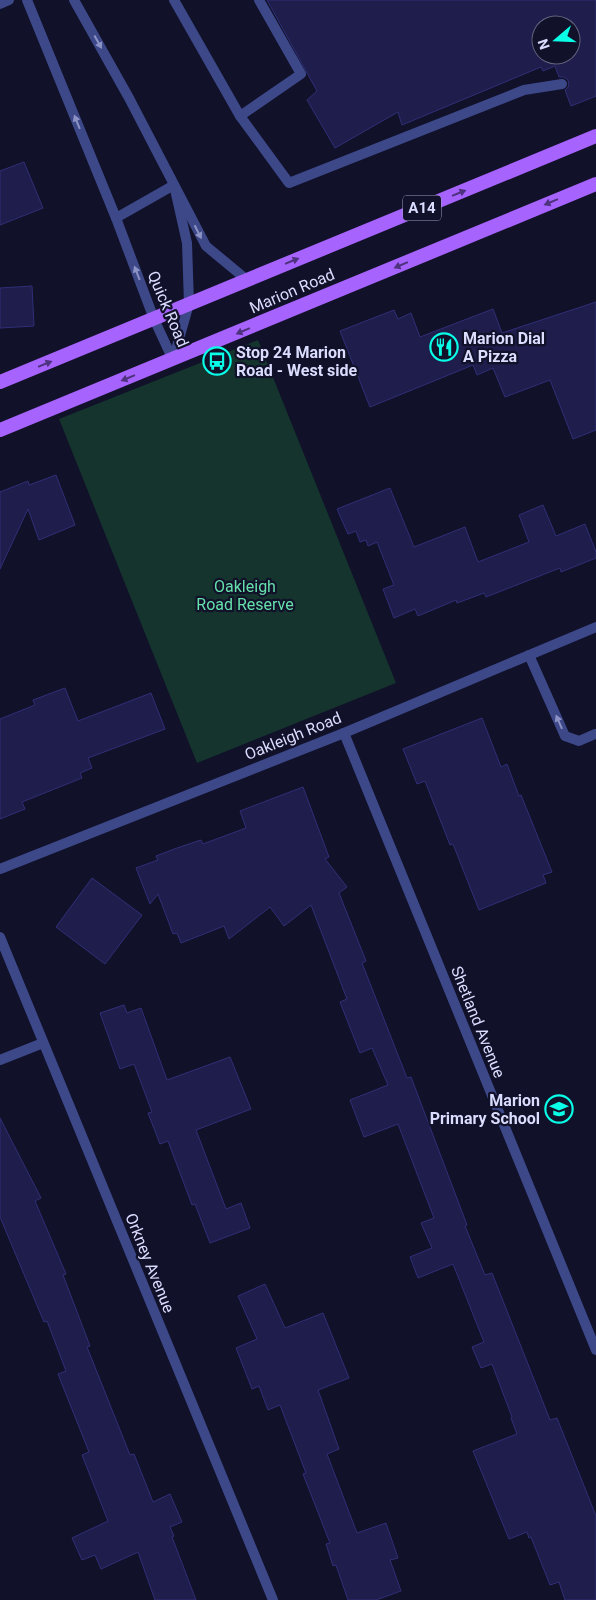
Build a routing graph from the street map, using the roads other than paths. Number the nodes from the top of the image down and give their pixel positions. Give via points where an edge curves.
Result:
1 (9, 0) edge
2 (27, 0) edge
3 (74, 0) edge
4 (174, 0) edge
5 (259, 0) edge
6 (0, 4) edge
7 (562, 84) dead end
8 (240, 116) junction
9 (596, 136) edge
10 (596, 184) edge
11 (174, 185) junction
12 (116, 218) junction
13 (247, 280) junction
14 (189, 304) junction
15 (154, 319) junction
16 (173, 360) junction
17 (0, 382) edge
18 (0, 430) edge
19 (596, 627) edge
20 (529, 655) junction
21 (344, 733) junction
22 (596, 734) edge
23 (0, 869) edge
24 (0, 937) edge
25 (43, 1043) junction
26 (0, 1060) edge
27 (596, 1350) edge
28 (273, 1600) edge

1 - 6 street
12 -> 2 street, Quick Road
3 -> 11 street, Quick Road
4 - 8 street
5 - 8 street via 302,74
7 - 8 street via 524,90 289,183
13 -> 9 main road, Marion Road / A14
10 -> 16 main road, Marion Road
11 - 12 street
11 -> 13 street, Quick Road via 206,246
11 - 14 street, Quick Road via 187,243
15 -> 12 street, Quick Road
13 - 14 main road, Marion Road / A14
14 - 15 main road, Marion Road / A14
14 - 16 street, Quick Road
15 - 16 street, Quick Road
17 -> 15 main road, Marion Road / A14
16 -> 18 main road, Marion Road
19 - 20 street, Oakleigh Road
20 - 21 street, Oakleigh Road
22 -> 20 street via 578,741 565,736
21 - 23 street, Oakleigh Road
21 - 27 street, Shetland Avenue
24 - 25 street, Orkney Avenue
25 - 26 street
25 - 28 street, Orkney Avenue

